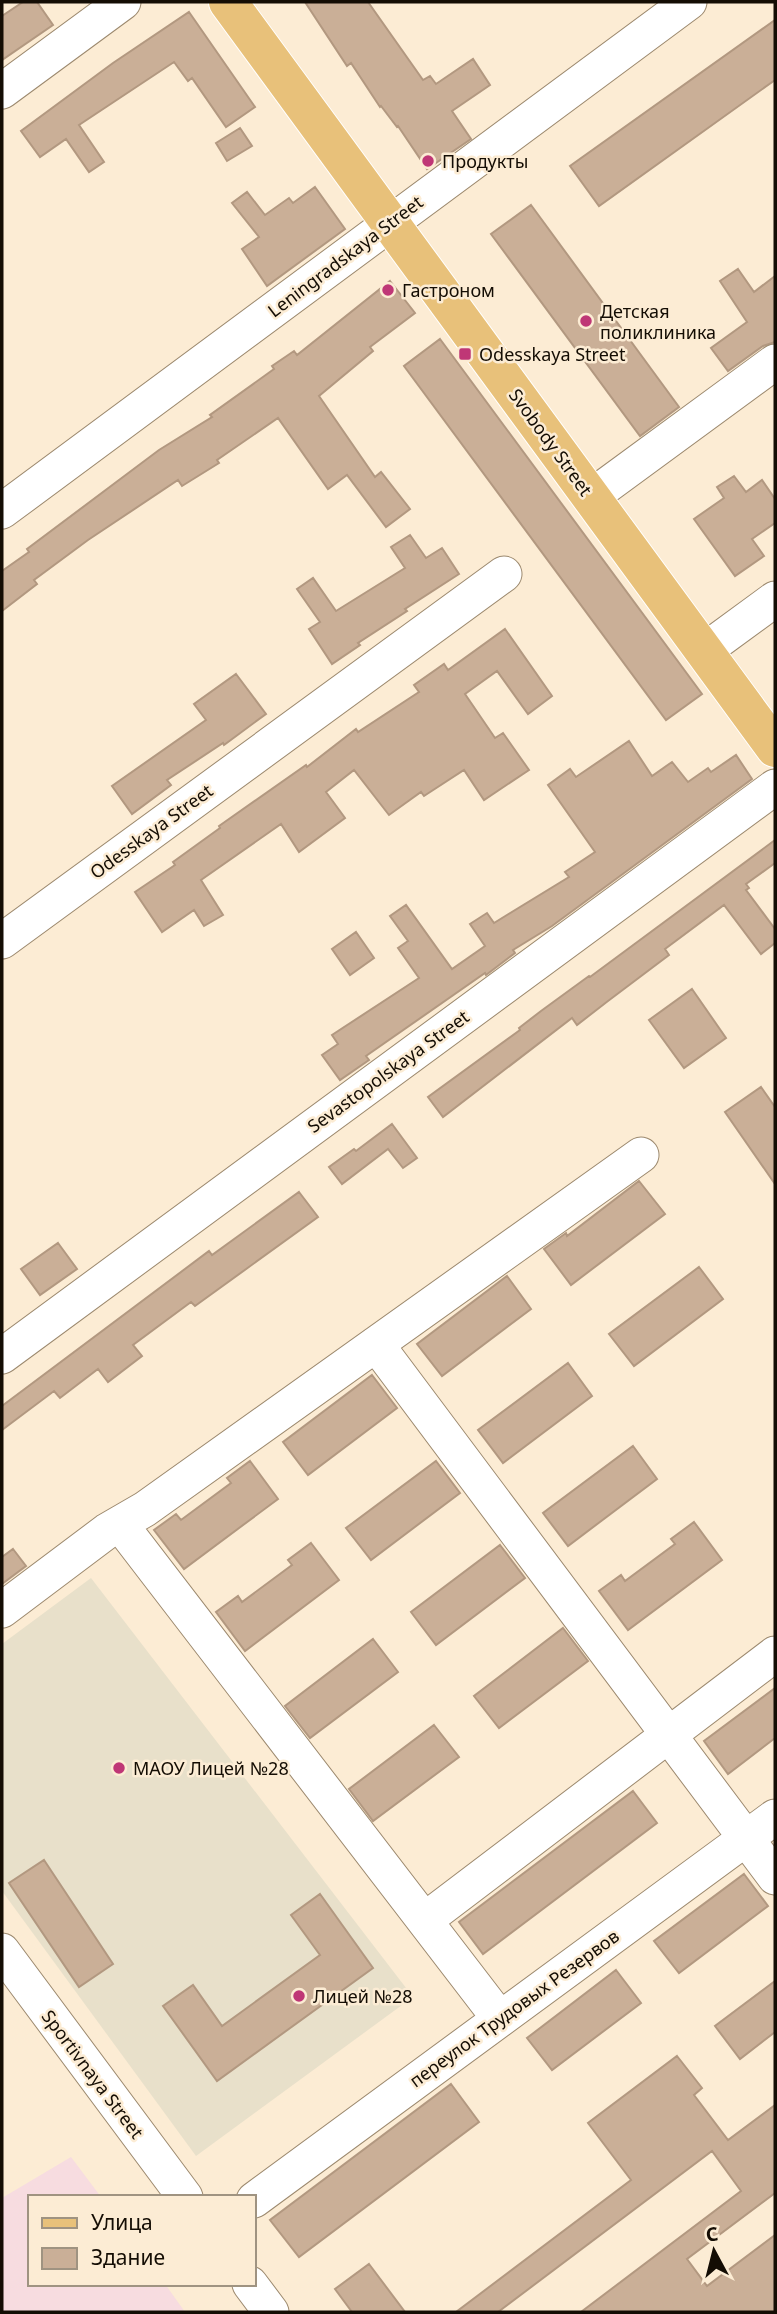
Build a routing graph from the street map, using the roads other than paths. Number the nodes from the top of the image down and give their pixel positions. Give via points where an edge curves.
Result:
1 (123, 2) edge
2 (228, 2) edge
3 (689, 2) edge
4 (2, 92) edge
5 (390, 223) junction
6 (775, 362) edge
7 (591, 497) junction
8 (2, 511) edge
9 (504, 573) dead end
10 (775, 599) edge
11 (704, 651) junction
12 (775, 748) edge
13 (775, 787) edge
14 (2, 940) edge
15 (641, 1155) dead end
16 (376, 1344) junction
17 (2, 1356) edge
18 (120, 1524) junction
19 (2, 1610) edge
20 (775, 1654) edge
21 (669, 1735) junction
22 (775, 1817) edge
23 (746, 1838) junction
24 (775, 1877) edge
25 (425, 1920) junction
26 (2, 1951) edge
27 (500, 2019) junction
28 (184, 2195) edge
29 (256, 2199) edge
30 (252, 2286) edge
31 (271, 2312) edge

1 - 4 street
2 - 5 main road, Svobody Street
3 - 5 street, Leningradskaya Street
5 - 7 main road, Svobody Street
5 - 8 street, Leningradskaya Street
6 - 7 street
7 - 11 main road, Svobody Street
9 - 14 street, Odesskaya Street
10 - 11 street
11 - 12 main road, Svobody Street
13 - 17 street, Sevastopolskaya Street
15 - 16 street
16 - 18 street
16 - 21 street
18 - 19 street
18 - 25 street
20 - 21 street
21 - 23 street
21 - 25 street
22 - 23 street, переулок Трудовых Резервов
23 - 24 street
23 - 27 street, переулок Трудовых Резервов
25 - 27 street
26 - 28 street, Sportivnaya Street
27 - 29 street, переулок Трудовых Резервов
30 - 31 street

